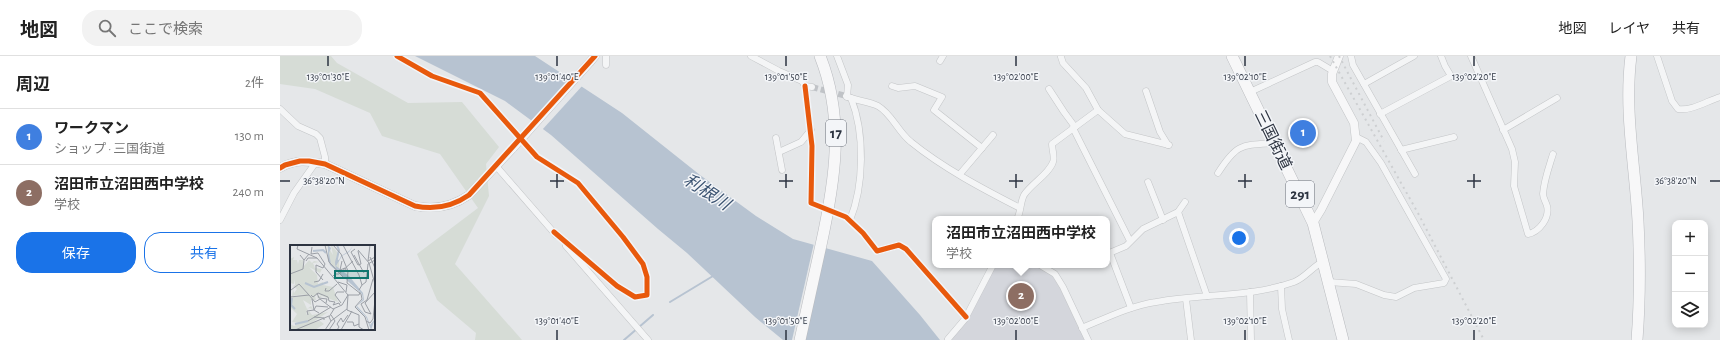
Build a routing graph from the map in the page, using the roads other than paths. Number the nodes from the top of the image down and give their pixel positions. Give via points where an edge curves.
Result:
1 (397, 56) edge
2 (606, 56) edge
3 (751, 56) edge
4 (820, 56) edge
5 (837, 56) edge
6 (1232, 56) edge
7 (1339, 56) edge
8 (1352, 56) edge
9 (1414, 56) edge
10 (1441, 56) edge
11 (1471, 56) edge
12 (1631, 56) edge
13 (1657, 56) edge
14 (1061, 57) dead end
15 (592, 59) edge
16 (606, 65) dead end
17 (1333, 71) junction
18 (1364, 84) junction
19 (892, 86) dead end
20 (1050, 89) dead end
21 (1146, 91) dead end
22 (1250, 92) junction
23 (848, 97) junction
24 (1720, 97) edge
25 (1557, 98) dead end
26 (280, 109) edge
27 (1098, 110) junction
28 (1380, 114) junction
29 (1074, 127) junction
30 (811, 130) junction
31 (1503, 130) junction
32 (993, 135) dead end
33 (1356, 137) junction
34 (1454, 137) dead end
35 (776, 138) dead end
36 (1275, 143) junction
37 (982, 148) junction
38 (1401, 150) junction
39 (779, 152) junction
40 (1553, 154) dead end
41 (316, 162) junction
42 (325, 164) junction
43 (282, 165) edge
44 (496, 166) junction
45 (782, 170) dead end
46 (1218, 173) dead end
47 (960, 174) junction
48 (1415, 174) dead end
49 (1148, 182) dead end
50 (1185, 202) dead end
51 (1020, 208) junction
52 (824, 209) junction
53 (1178, 212) junction
54 (1019, 216) edge
55 (280, 220) edge
56 (1162, 220) junction
57 (1313, 223) junction
58 (554, 232) junction
59 (1130, 241) junction
60 (1110, 253) edge
61 (1110, 256) edge
62 (1324, 261) junction
63 (991, 268) edge
64 (1045, 268) edge
65 (1329, 282) junction
66 (1282, 286) junction
67 (1250, 292) junction
68 (1207, 296) junction
69 (1186, 299) junction
70 (1131, 308) junction
71 (966, 316) junction
72 (1082, 328) junction
73 (948, 339) dead end
74 (648, 340) edge
75 (800, 340) edge
76 (1088, 340) edge
77 (1191, 340) edge
78 (1251, 340) edge
79 (1289, 340) edge
80 (1343, 340) edge
81 (1637, 340) edge

1 - 58 street via 432,76 480,93 537,158 578,183 643,264 646,295 635,297 617,286
2 - 16 street
3 - 30 street via 808,86
4 - 52 highway, 17 via 832,95 835,121 834,174
5 - 23 street via 848,86
6 - 22 highway, 三国街道 / 291
7 - 17 street
8 - 18 street via 1353,65
9 - 18 street
10 - 28 street via 1451,76
11 - 31 street
12 - 81 highway via 1628,94 1638,221
13 - 24 street via 1672,100 1678,109 1684,110
14 - 27 street via 1063,63 1086,88
15 - 44 street, bridge
17 - 22 street via 1315,62
17 - 33 street via 1332,82 1354,123
18 - 28 street
19 - 37 street via 915,86 942,97 934,110
20 - 29 street
21 - 27 street via 1160,132 1169,145 1125,134
22 - 36 highway, 三国街道 / 291
23 - 47 street via 878,106 906,138
23 - 71 street via 856,114 860,154 860,180 854,212 848,219 877,251 899,245 906,249
25 - 31 street
26 - 42 street via 298,126 320,138
27 - 29 street
28 - 38 street
29 - 51 street via 1052,144 1053,162 1028,190
29 - 59 street
30 - 39 street via 801,142
30 - 52 street via 811,203
31 - 40 street via 1512,149 1515,162 1514,186 1528,234 1535,233 1542,226 1548,208 1543,195 1544,181
32 - 37 street
33 - 57 street
33 - 65 street via 1366,142 1381,163 1446,279 1444,283 1414,288 1396,297 1356,284
34 - 38 street
35 - 39 street
36 - 46 street via 1236,149
36 - 57 highway, 三国街道 / 291
37 - 47 street
38 - 48 street
39 - 45 street
41 - 42 street
41 - 43 street via 300,161
41 - 55 street via 294,193
42 - 44 street via 406,202 428,208 441,208 461,201
44 - 58 street
47 - 51 street
49 - 56 street
50 - 53 street
51 - 54 street
52 - 75 highway, 17
53 - 56 street
53 - 68 street
56 - 59 street via 1143,229
57 - 62 highway, 三国街道 / 291
58 - 74 street
59 - 60 street via 1126,246
61 - 70 street
62 - 65 highway, 三国街道 / 291
62 - 66 street via 1296,281
63 - 71 street
64 - 72 street via 1055,274
65 - 80 highway, 三国街道 / 291
66 - 67 street
66 - 79 street via 1282,309
67 - 68 street
67 - 78 street
68 - 69 street
69 - 70 street via 1158,301
69 - 77 street
70 - 72 street
71 - 73 street
72 - 76 street

